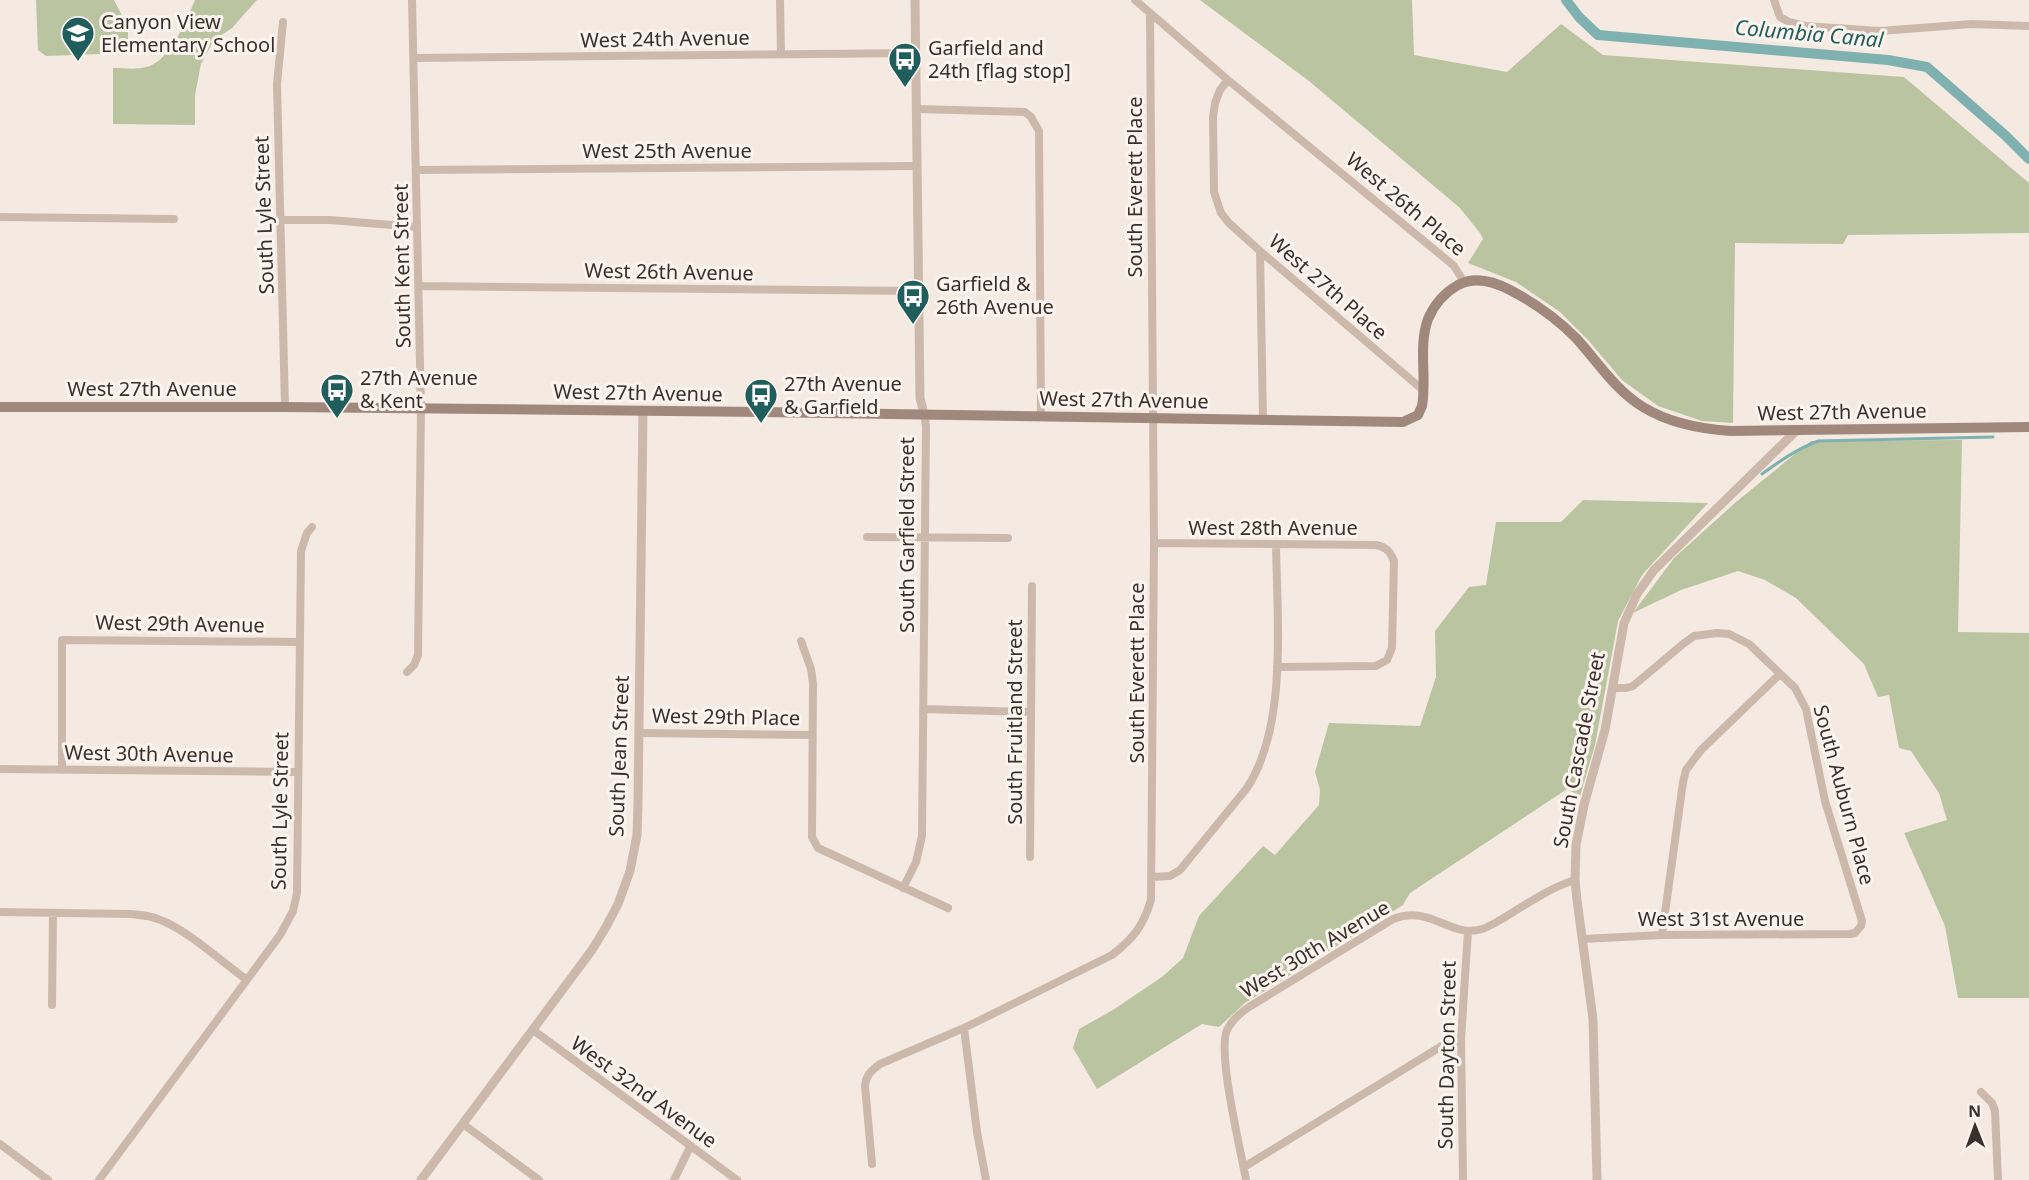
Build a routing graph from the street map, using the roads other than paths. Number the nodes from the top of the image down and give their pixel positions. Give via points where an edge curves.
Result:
1 (412, 0) edge
2 (780, 0) edge
3 (915, 0) edge
4 (1135, 0) edge
5 (1774, 0) edge
6 (1150, 15) junction
7 (283, 22) dead end
8 (2029, 26) edge
9 (916, 53) junction
10 (781, 54) junction
11 (414, 58) junction
12 (1228, 80) junction
13 (917, 109) junction
14 (917, 166) junction
15 (416, 170) junction
16 (0, 217) edge
17 (174, 219) dead end
18 (282, 220) junction
19 (417, 227) junction
20 (1260, 251) junction
21 (1464, 282) junction
22 (419, 286) junction
23 (919, 291) junction
24 (1423, 390) junction
25 (0, 407) edge
26 (285, 407) junction
27 (422, 409) junction
28 (643, 411) junction
29 (924, 414) junction
30 (1658, 415) joint
31 (1041, 417) junction
32 (1153, 418) junction
33 (1263, 422) junction
34 (2029, 427) edge
35 (1796, 431) junction
36 (312, 527) dead end
37 (867, 537) dead end
38 (926, 537) junction
39 (1008, 538) dead end
40 (1154, 543) junction
41 (1276, 545) junction
42 (1032, 586) dead end
43 (801, 641) dead end
44 (299, 642) junction
45 (1277, 667) junction
46 (407, 672) dead end
47 (1780, 674) junction
48 (1612, 688) junction
49 (923, 709) junction
50 (1031, 712) junction
51 (639, 733) junction
52 (812, 735) junction
53 (0, 769) edge
54 (62, 770) junction
55 (298, 772) junction
56 (1030, 857) dead end
57 (1152, 877) junction
58 (1575, 880) junction
59 (903, 888) junction
60 (948, 908) dead end
61 (0, 912) edge
62 (52, 914) junction
63 (1859, 930) joint
64 (1468, 931) junction
65 (1662, 935) junction
66 (1583, 939) junction
67 (247, 980) junction
68 (52, 1005) dead end
69 (964, 1028) junction
70 (533, 1030) junction
71 (1461, 1039) junction
72 (1981, 1092) dead end
73 (463, 1124) junction
74 (0, 1144) edge
75 (690, 1147) junction
76 (872, 1164) dead end
77 (1244, 1167) junction
78 (48, 1180) edge
79 (99, 1180) edge
80 (421, 1180) edge
81 (539, 1180) edge
82 (674, 1180) edge
83 (737, 1180) edge
84 (986, 1180) edge
85 (1246, 1180) edge
86 (1463, 1180) edge
87 (1597, 1180) edge
88 (1998, 1180) edge

1 - 11 street, South Kent Street
2 - 10 street
3 - 9 street, South Garfield Street
4 - 6 street, West 26th Place
5 - 8 street via 1780,17 1805,26 1880,31 1972,24
6 - 12 street, West 26th Place
6 - 32 street, South Everett Place
7 - 18 street, South Lyle Street via 277,84
9 - 10 street, West 24th Avenue
9 - 13 street, South Garfield Street
10 - 11 street, West 24th Avenue
11 - 15 street, South Kent Street
12 - 20 street, West 27th Place via 1220,90 1213,117 1214,192 1229,223
12 - 21 street, West 26th Place via 1454,266
13 - 14 street, South Garfield Street
13 - 31 street via 1025,112 1039,131
14 - 15 street, West 25th Avenue
14 - 23 street, South Garfield Street
15 - 19 street, South Kent Street
16 - 17 street
18 - 19 street
18 - 26 street, South Lyle Street
19 - 22 street, South Kent Street
20 - 24 street, West 27th Place
20 - 33 street
21 - 24 main road via 1445,294 1428,321
21 - 30 main road, West 26th Place via 1495,283 1540,307 1576,339 1617,387
22 - 23 street, West 26th Avenue
22 - 27 street, South Kent Street
23 - 29 street, South Garfield Street via 920,398
24 - 33 main road, West 27th Avenue via 1418,415 1408,421
25 - 26 main road, West 27th Avenue
26 - 27 main road, West 27th Avenue
27 - 28 main road, West 27th Avenue
27 - 46 street, South Kent Street via 418,655
28 - 29 main road, West 27th Avenue
28 - 51 street, South Jean Street
29 - 31 main road, West 27th Avenue
29 - 38 street, South Garfield Street
30 - 35 main road, West 27th Avenue via 1714,430
31 - 32 main road, West 27th Avenue
32 - 33 main road, West 27th Avenue
32 - 40 street, South Everett Place
34 - 35 main road, West 27th Avenue
35 - 48 street, South Cascade Street via 1646,579 1624,623
36 - 44 street, South Lyle Street via 301,551
37 - 38 street
38 - 39 street
38 - 49 street, South Garfield Street
40 - 41 street, West 28th Avenue
40 - 57 street, South Everett Place
41 - 45 street
41 - 45 street, West 28th Avenue via 1376,545 1390,552 1394,561 1392,648 1387,660 1376,666
42 - 50 street, South Fruitland Street
43 - 52 street via 812,676
44 - 54 street, West 29th Avenue via 62,640
44 - 55 street, South Lyle Street
45 - 57 street via 1271,720 1256,775 1180,870 1170,876
47 - 48 street via 1740,638 1705,633 1683,644 1633,686
47 - 63 street, South Auburn Place via 1795,688 1806,709 1825,801 1862,921
47 - 65 street via 1701,750 1686,770
48 - 58 street, South Cascade Street via 1580,824
49 - 50 street
49 - 59 street, South Garfield Street via 922,836 916,862
50 - 56 street, South Fruitland Street
51 - 52 street, West 29th Place
51 - 70 street, South Jean Street via 637,835 624,888 595,944
52 - 59 street via 814,844
53 - 54 street, West 30th Avenue
54 - 55 street, West 30th Avenue
55 - 67 street, South Lyle Street via 297,893 293,911 280,936
57 - 69 street, South Everett Place via 1147,914 1141,927 1121,948
58 - 64 street via 1483,929
58 - 66 street, South Cascade Street
59 - 60 street
61 - 62 street
62 - 67 street via 131,914 156,918 181,931
62 - 68 street
63 - 65 street, West 31st Avenue via 1850,934
64 - 71 street, South Dayton Street
64 - 77 street, West 30th Avenue via 1421,915 1402,915 1236,1017 1227,1029 1224,1059
65 - 66 street, West 31st Avenue
66 - 87 street, South Cascade Street via 1593,1019
67 - 79 street, South Lyle Street
69 - 76 street, South Everett Place via 880,1064 866,1077
69 - 84 street
70 - 73 street, South Jean Street
70 - 75 street, West 32nd Avenue
71 - 77 street via 1445,1044
71 - 86 street, South Dayton Street
72 - 88 street via 1995,1111
73 - 80 street, South Jean Street
73 - 81 street
74 - 78 street
75 - 82 street
75 - 83 street, West 32nd Avenue
77 - 85 street

